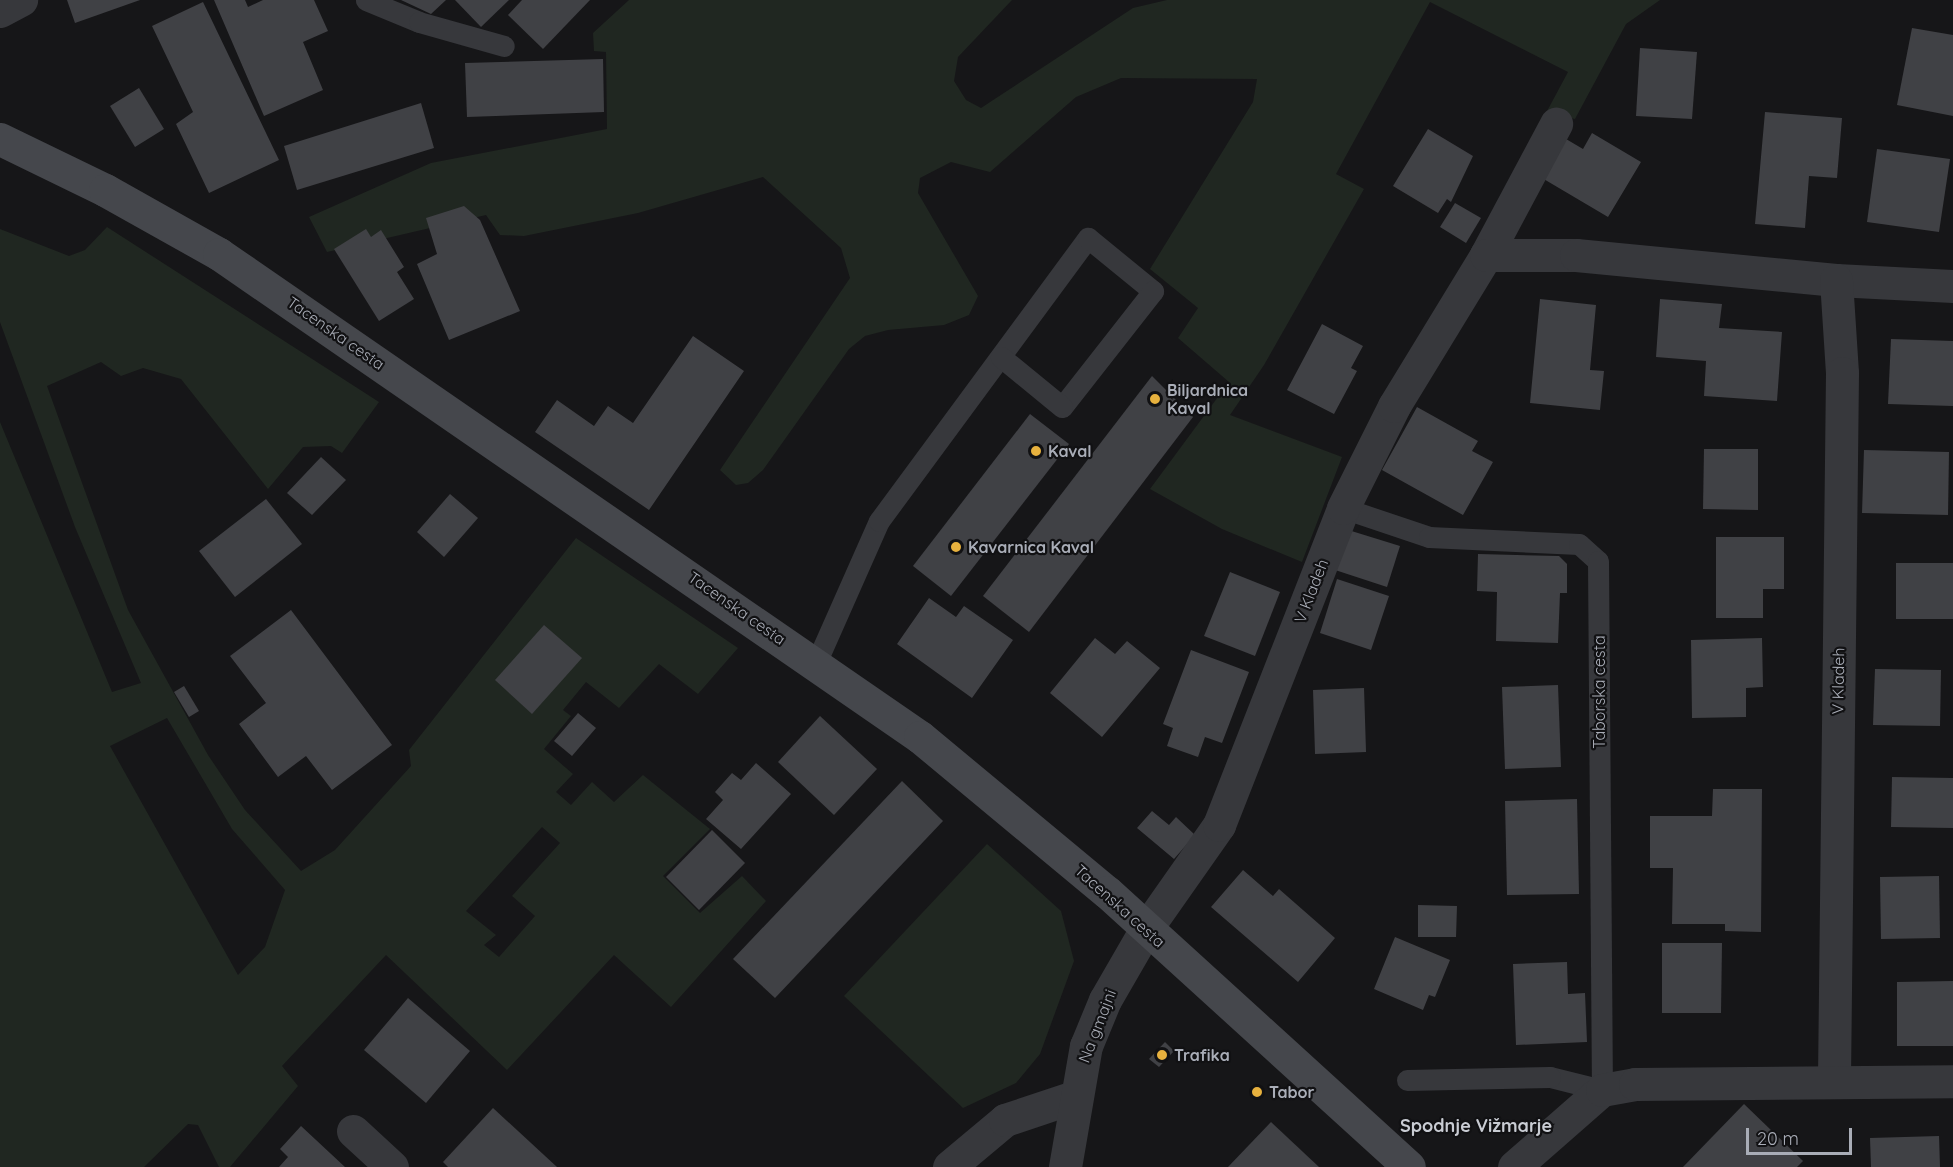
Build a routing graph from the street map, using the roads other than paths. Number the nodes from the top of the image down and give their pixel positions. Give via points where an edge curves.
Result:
1 (21, 0) edge
2 (366, 0) edge
3 (0, 11) edge
4 (504, 46) dead end
5 (1556, 124) dead end
6 (0, 139) edge
7 (1486, 255) junction
8 (1836, 280) junction
9 (1953, 286) edge
10 (1001, 357) junction
11 (1343, 508) junction
12 (816, 663) junction
13 (1146, 929) junction
14 (1407, 1080) dead end
15 (1953, 1081) edge
16 (1834, 1082) junction
17 (1602, 1090) junction
18 (1074, 1097) junction
19 (353, 1131) dead end
20 (392, 1167) edge
21 (949, 1167) edge
22 (1065, 1167) edge
23 (1409, 1167) edge
24 (1514, 1167) edge

1 - 3 street
2 - 4 lane via 419,22
5 - 7 street, V Kladeh
6 - 12 main road, Tacenska cesta via 105,190 219,254
7 - 8 street via 1576,255
7 - 11 street, V Kladeh via 1394,406
8 - 9 street
8 - 16 street, V Kladeh via 1842,373
10 - 10 lane via 1062,407 1153,291 1088,238
10 - 12 lane via 879,521
11 - 13 street, V Kladeh via 1219,825
11 - 17 lane, Taborska cesta via 1429,537 1579,544 1598,561
12 - 13 main road, Tacenska cesta via 974,781
13 - 18 street, Na gmajni via 1105,1000 1086,1046
13 - 23 main road, Tacenska cesta
14 - 17 lane via 1550,1077
15 - 16 street
16 - 17 street via 1635,1084
17 - 24 street
18 - 21 street via 1005,1119
18 - 22 street, Na gmajni
19 - 20 street

